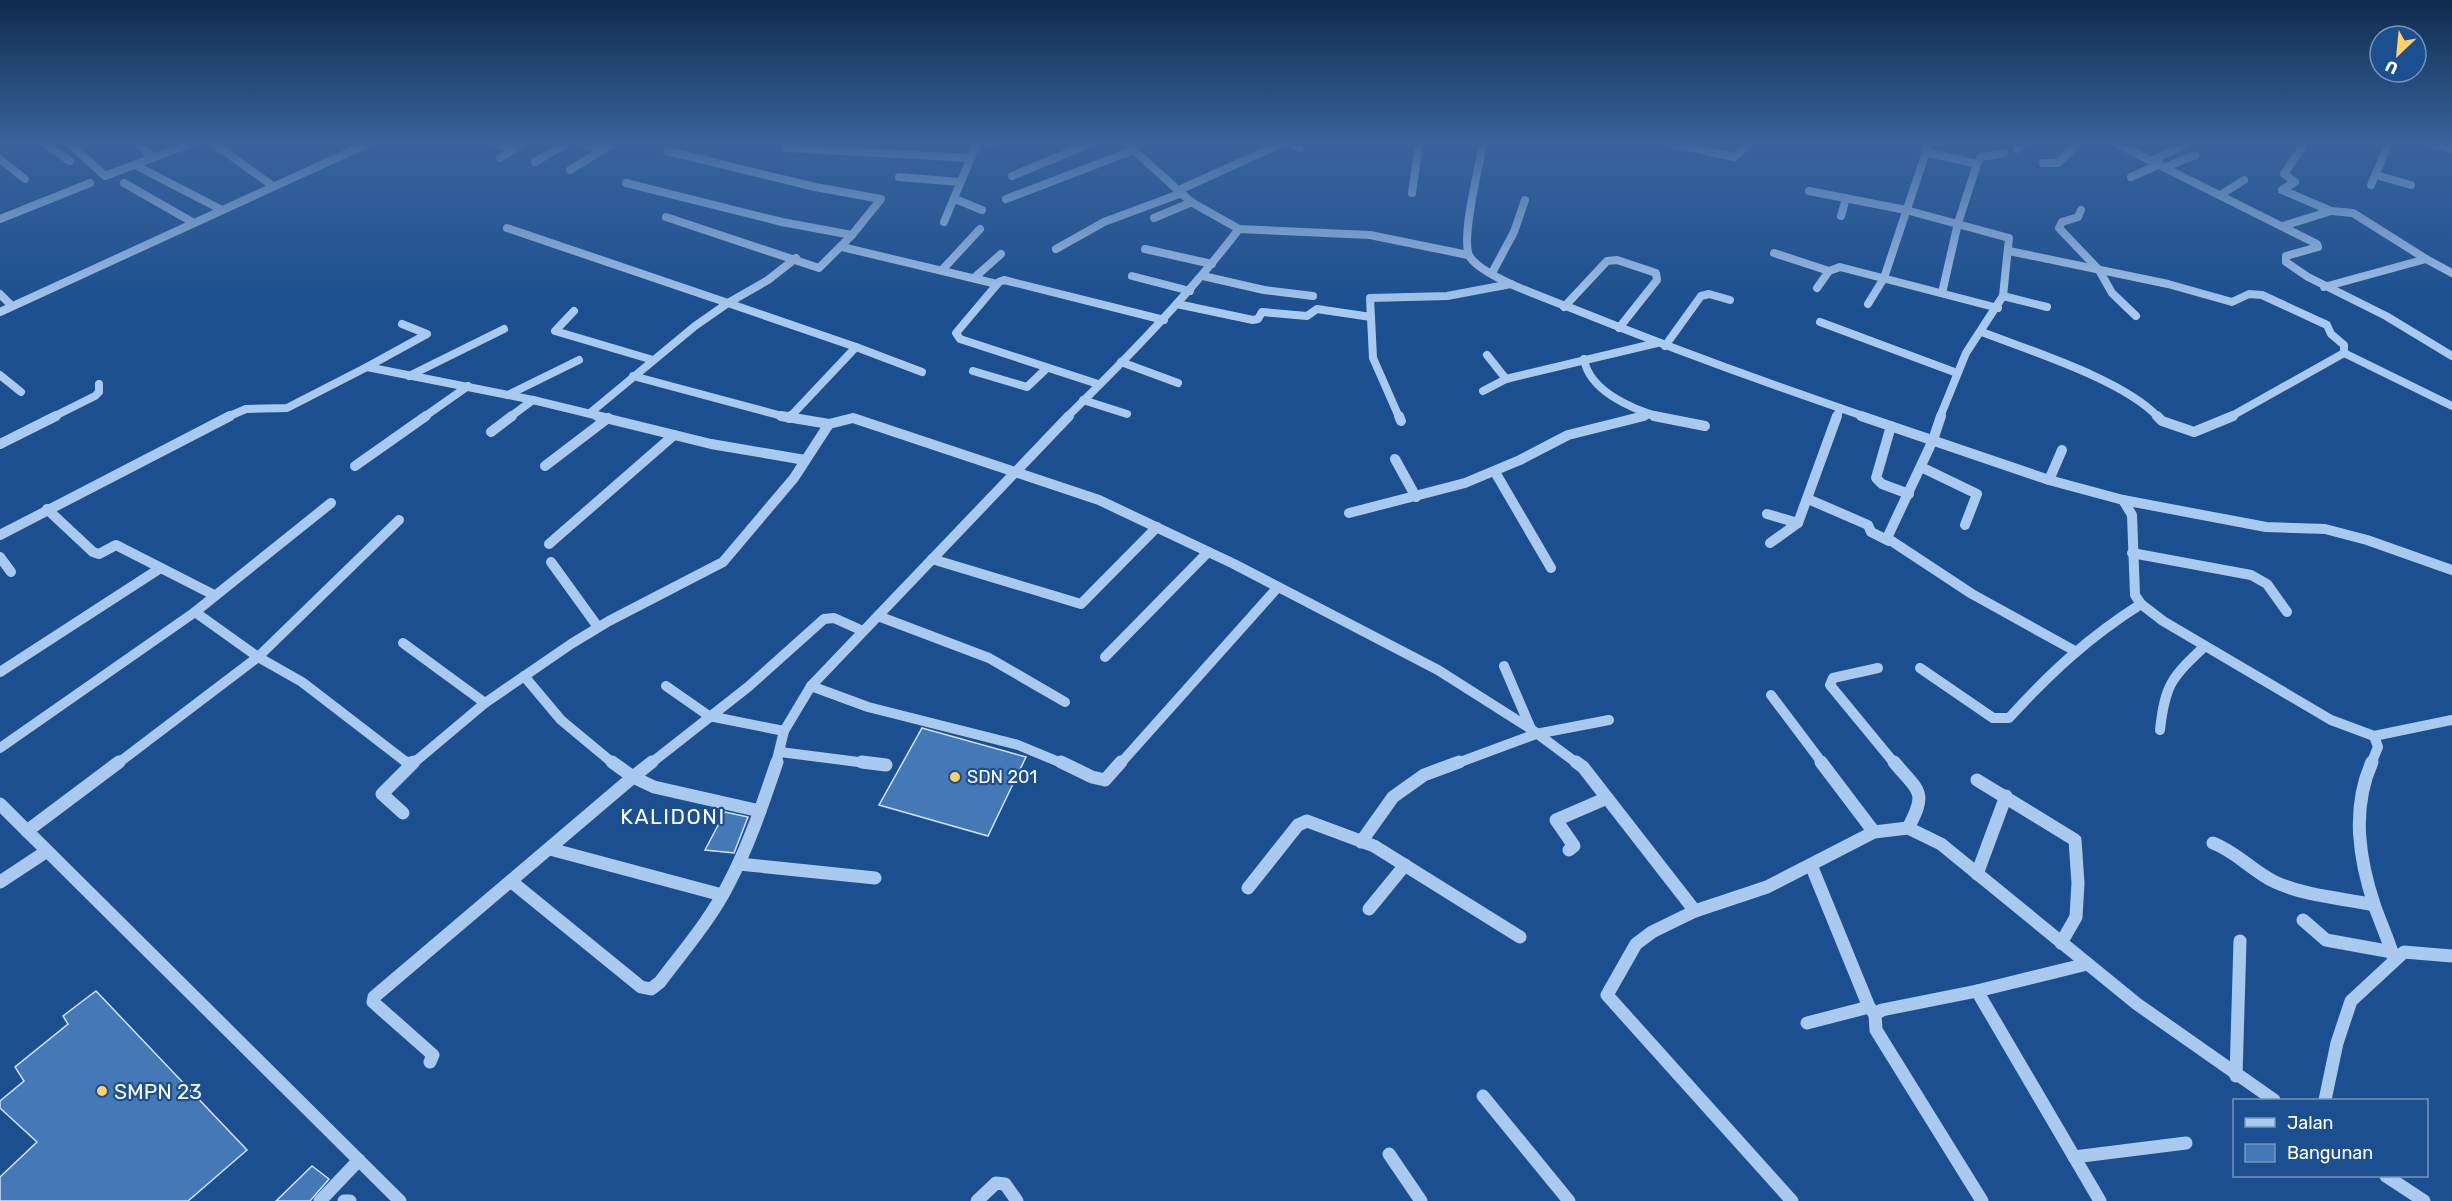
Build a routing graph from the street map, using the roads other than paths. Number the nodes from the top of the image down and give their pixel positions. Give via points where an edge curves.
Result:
1 (50, 199) edge
2 (152, 199) edge
3 (201, 199) edge
4 (245, 199) edge
5 (690, 199) edge
6 (881, 199) edge
7 (955, 199) joint
8 (1162, 199) edge
9 (1188, 199) edge
10 (1474, 199) edge
11 (1846, 199) edge
12 (1851, 199) edge
13 (1910, 199) edge
14 (1966, 199) edge
15 (2232, 199) edge
16 (2304, 199) edge
17 (1526, 200) dead end
18 (1192, 202) junction
19 (222, 210) junction
20 (982, 210) dead end
21 (1906, 210) junction
22 (2081, 210) dead end
23 (2331, 211) junction
24 (1840, 216) dead end
25 (666, 217) dead end
26 (1154, 218) dead end
27 (0, 219) edge
28 (944, 222) dead end
29 (194, 223) junction
30 (1958, 223) junction
31 (2283, 226) junction
32 (507, 228) dead end
33 (1239, 229) junction
34 (980, 230) dead end
35 (852, 235) junction
36 (842, 247) junction
37 (1056, 249) dead end
38 (1145, 249) dead end
39 (2009, 251) junction
40 (1774, 253) dead end
41 (1001, 254) dead end
42 (1468, 255) junction
43 (796, 258) junction
44 (2426, 259) junction
45 (1212, 264) junction
46 (942, 270) junction
47 (2099, 270) junction
48 (1829, 271) junction
49 (1492, 273) junction
50 (2452, 273) edge
51 (1132, 276) dead end
52 (1203, 276) junction
53 (974, 278) junction
54 (1884, 278) junction
55 (997, 284) junction
56 (1511, 284) junction
57 (2324, 287) junction
58 (1817, 288) dead end
59 (1190, 291) junction
60 (1942, 293) junction
61 (0, 294) edge
62 (1313, 296) dead end
63 (2003, 296) junction
64 (1730, 300) dead end
65 (728, 303) junction
66 (1177, 304) junction
67 (1868, 304) dead end
68 (12, 306) junction
69 (1564, 307) junction
70 (2047, 307) dead end
71 (1998, 308) junction
72 (574, 311) dead end
73 (0, 312) edge
74 (2136, 316) dead end
75 (1371, 317) junction
76 (1164, 320) junction
77 (1820, 322) dead end
78 (402, 324) dead end
79 (1618, 328) junction
80 (504, 329) dead end
81 (1983, 332) junction
82 (1661, 344) junction
83 (856, 347) junction
84 (2344, 353) junction
85 (1487, 355) dead end
86 (2452, 356) edge
87 (1584, 359) junction
88 (579, 360) dead end
89 (652, 360) junction
90 (1121, 362) junction
91 (367, 367) junction
92 (1047, 368) junction
93 (973, 371) dead end
94 (922, 372) dead end
95 (1957, 373) junction
96 (0, 375) edge
97 (409, 376) junction
98 (633, 376) junction
99 (1506, 379) junction
100 (1178, 383) dead end
101 (99, 384) dead end
102 (1098, 384) junction
103 (468, 387) junction
104 (1483, 391) dead end
105 (21, 392) dead end
106 (507, 395) junction
107 (533, 400) junction
108 (1083, 400) junction
109 (2452, 406) edge
110 (1840, 408) junction
111 (590, 413) junction
112 (1127, 414) dead end
113 (1647, 415) junction
114 (608, 418) junction
115 (789, 418) junction
116 (1401, 421) dead end
117 (829, 424) junction
118 (1705, 426) dead end
119 (1891, 426) junction
120 (491, 432) dead end
121 (674, 435) junction
122 (1933, 440) junction
123 (0, 444) edge
124 (2062, 450) dead end
125 (805, 459) junction
126 (1395, 459) dead end
127 (355, 466) dead end
128 (545, 466) dead end
129 (1921, 467) junction
130 (1014, 471) junction
131 (1495, 471) junction
132 (2049, 480) junction
133 (1909, 494) junction
134 (1416, 496) junction
135 (1808, 499) junction
136 (2123, 500) junction
137 (330, 503) dead end
138 (47, 509) junction
139 (1349, 513) dead end
140 (1767, 514) dead end
141 (399, 520) dead end
142 (1798, 523) junction
143 (1965, 525) dead end
144 (1157, 527) junction
145 (0, 535) edge
146 (1889, 541) junction
147 (1770, 543) dead end
148 (549, 544) dead end
149 (1208, 552) junction
150 (2132, 553) junction
151 (0, 556) edge
152 (932, 559) junction
153 (551, 562) dead end
154 (159, 568) junction
155 (1551, 568) dead end
156 (2452, 570) edge
157 (12, 572) dead end
158 (1278, 587) junction
159 (214, 595) junction
160 (2141, 604) junction
161 (195, 612) junction
162 (2287, 612) dead end
163 (878, 616) junction
164 (598, 627) junction
165 (863, 631) junction
166 (403, 643) dead end
167 (2205, 646) junction
168 (2075, 651) junction
169 (258, 657) junction
170 (1106, 657) dead end
171 (1504, 666) dead end
172 (1878, 668) dead end
173 (1920, 668) dead end
174 (0, 672) edge
175 (524, 676) junction
176 (666, 686) dead end
177 (811, 686) junction
178 (1771, 695) dead end
179 (1065, 702) dead end
180 (484, 703) junction
181 (709, 716) junction
182 (1609, 720) dead end
183 (2452, 720) edge
184 (784, 730) junction
185 (2160, 730) dead end
186 (1533, 731) junction
187 (2374, 736) junction
188 (0, 748) edge
189 (780, 752) junction
190 (416, 761) junction
191 (886, 765) dead end
192 (633, 777) junction
193 (1977, 780) dead end
194 (2006, 796) junction
195 (1608, 798) junction
196 (0, 804) edge
197 (760, 811) junction
198 (403, 813) dead end
199 (32, 828) junction
200 (1908, 828) junction
201 (1874, 832) junction
202 (1361, 842) junction
203 (2213, 843) dead end
204 (549, 849) junction
205 (47, 850) junction
206 (1569, 850) dead end
207 (739, 864) junction
208 (1405, 864) junction
209 (1811, 865) junction
210 (1977, 874) junction
211 (875, 878) dead end
212 (0, 882) edge
213 (512, 882) junction
214 (1248, 888) dead end
215 (722, 895) junction
216 (2374, 905) junction
217 (1369, 909) dead end
218 (1695, 911) junction
219 (2303, 920) dead end
220 (1520, 937) dead end
221 (2240, 941) dead end
222 (2061, 943) junction
223 (2393, 956) junction
224 (2452, 956) edge
225 (2087, 964) junction
226 (1977, 991) junction
227 (1872, 1011) junction
228 (1807, 1023) dead end
229 (430, 1062) dead end
230 (2236, 1076) junction
231 (1483, 1096) dead end
232 (2271, 1099) edge
233 (2325, 1099) edge
234 (2186, 1143) dead end
235 (1389, 1154) dead end
236 (2074, 1156) junction
237 (358, 1160) junction
238 (2388, 1177) edge
239 (320, 1201) edge
240 (344, 1201) edge
241 (350, 1201) edge
242 (399, 1201) edge
243 (977, 1201) edge
244 (1017, 1201) edge
245 (1421, 1201) edge
246 (1569, 1201) edge
247 (1792, 1201) edge
248 (1982, 1201) edge
249 (2100, 1201) edge
250 (2424, 1201) edge

1 - 27 street
2 - 29 street
3 - 19 street
4 - 19 street
5 - 35 street
6 - 35 street
7 - 20 street
7 - 28 street
8 - 37 street via 1104,222
9 - 18 street
10 - 42 street
11 - 24 street
12 - 21 street
13 - 21 street
14 - 30 street
15 - 31 street
16 - 23 street
17 - 49 street
18 - 26 street
18 - 33 street
19 - 29 street
21 - 30 street
21 - 54 street
22 - 47 street via 2078,217 2062,222 2059,228
23 - 31 street
23 - 44 street via 2353,213
25 - 43 street
29 - 68 street
30 - 39 street via 2008,237
30 - 60 street
31 - 57 street via 2318,245 2286,256 2285,260
32 - 65 street
33 - 42 street via 1370,236
33 - 45 street
34 - 46 street
35 - 36 street
36 - 43 street via 819,268
36 - 46 street
38 - 45 street
39 - 47 street
39 - 63 street
40 - 48 street
41 - 53 street
42 - 49 street
43 - 65 street
44 - 50 street
44 - 57 street
45 - 52 street
46 - 53 street
47 - 74 street via 2112,293
47 - 84 street via 2232,302 2251,294 2267,297 2327,325 2344,345
48 - 54 street via 1840,267
48 - 58 street
49 - 56 street
51 - 59 street
52 - 59 street
52 - 62 street
53 - 55 street
54 - 60 street
54 - 67 street
55 - 76 street via 1004,280
55 - 92 street via 956,337
56 - 69 street
56 - 75 street via 1446,296 1372,297
57 - 86 street via 2386,316
59 - 66 street
60 - 71 street
61 - 68 street
63 - 70 street
63 - 71 street
64 - 82 street via 1709,294 1701,296
65 - 83 street
65 - 89 street
66 - 75 street via 1253,320 1262,312 1307,316 1317,309
66 - 76 street
68 - 73 street
69 - 79 street
69 - 79 street via 1606,261 1617,260 1656,273 1656,280
71 - 81 street
72 - 89 street via 555,331
75 - 116 street via 1373,358
76 - 90 street
77 - 95 street
78 - 91 street via 427,334
79 - 82 street
80 - 97 street
81 - 84 street via 2124,392 2144,402 2162,421 2194,432 2232,416
81 - 95 street via 1966,353
82 - 87 street
82 - 110 street
83 - 94 street
83 - 115 street
84 - 109 street
85 - 99 street
87 - 99 street
87 - 113 street via 1586,370 1610,396
88 - 106 street
89 - 98 street
90 - 100 street
90 - 102 street
91 - 97 street
91 - 138 street via 287,408 254,406 239,411
92 - 93 street via 1027,387
92 - 102 street
95 - 122 street
96 - 105 street
97 - 103 street
98 - 111 street
98 - 115 street
99 - 104 street
101 - 123 street via 95,396
102 - 108 street
103 - 106 street
103 - 127 street
106 - 107 street
107 - 111 street
107 - 120 street
108 - 112 street
108 - 130 street
110 - 119 street
110 - 135 street
111 - 114 street
113 - 118 street
113 - 131 street via 1568,435
114 - 121 street
114 - 128 street
115 - 117 street
117 - 125 street
117 - 130 street via 853,418 864,420
119 - 122 street
119 - 133 street via 1876,478
121 - 125 street
121 - 148 street
122 - 129 street
122 - 132 street
124 - 132 street
125 - 164 street via 781,496 723,562
126 - 134 street
129 - 133 street
129 - 143 street via 1977,494
130 - 144 street via 1099,500
130 - 152 street
131 - 134 street
131 - 155 street
132 - 136 street
133 - 146 street via 1887,534
134 - 139 street
135 - 142 street
135 - 146 street via 1868,525 1871,532
136 - 150 street via 2132,515
136 - 156 street via 2266,527 2325,529
137 - 159 street
138 - 145 street
138 - 154 street via 93,552 99,554 116,545
140 - 142 street
141 - 169 street
142 - 147 street
144 - 149 street
144 - 152 street via 1081,604
146 - 168 street via 1972,594
149 - 158 street
149 - 170 street
150 - 160 street via 2135,596
150 - 162 street via 2251,575 2267,584
151 - 157 street
152 - 163 street
153 - 164 street
154 - 159 street
154 - 174 street
158 - 177 street via 1105,780 1013,742 912,719
158 - 186 street via 1438,670
159 - 161 street
160 - 167 street
160 - 168 street
161 - 169 street
161 - 188 street
163 - 165 street
163 - 179 street via 989,658
164 - 175 street
165 - 177 street
165 - 181 street via 834,618 824,619
166 - 180 street
167 - 185 street via 2168,681
167 - 187 street via 2331,720
168 - 173 street via 2033,688 2009,718 2002,720 1993,718
169 - 190 street via 302,682 406,762
169 - 199 street
171 - 186 street
172 - 200 street via 1833,678 1830,685 1919,792 1921,804
175 - 180 street
175 - 192 street via 566,726
176 - 181 street
177 - 184 street
178 - 201 street
180 - 190 street
181 - 184 street
181 - 192 street
182 - 186 street
183 - 187 street
184 - 189 street
186 - 195 street via 1583,767
186 - 202 street via 1424,774 1393,797
187 - 216 street via 2378,747 2358,800 2358,834
189 - 191 street
189 - 197 street
190 - 198 street via 382,794
192 - 197 street via 654,787
192 - 204 street
193 - 194 street
194 - 210 street
194 - 222 street via 2074,840 2076,917
195 - 206 street via 1556,820 1574,846
195 - 218 street
196 - 199 street
197 - 207 street
199 - 205 street
200 - 201 street
200 - 210 street via 1941,844
201 - 209 street
202 - 208 street
202 - 214 street via 1305,821
203 - 216 street via 2231,850 2261,877 2290,888
204 - 213 street
204 - 215 street
205 - 212 street
205 - 237 street
207 - 211 street
207 - 215 street
208 - 217 street
208 - 220 street
209 - 218 street via 1767,887
209 - 227 street
210 - 222 street
213 - 215 street via 641,987 651,989 703,926
213 - 229 street via 374,997 373,1002 433,1055
216 - 223 street
218 - 247 street via 1636,944 1607,995
219 - 223 street via 2326,939
221 - 230 street
222 - 225 street
223 - 224 street via 2404,951
223 - 233 street via 2351,1001
225 - 226 street
225 - 230 street
226 - 227 street
226 - 236 street
227 - 228 street
227 - 248 street via 1876,1030
230 - 232 street
231 - 246 street
234 - 236 street
235 - 245 street
236 - 249 street
237 - 239 street
237 - 242 street
238 - 250 street
240 - 241 street
243 - 244 street via 996,1183 1005,1184

